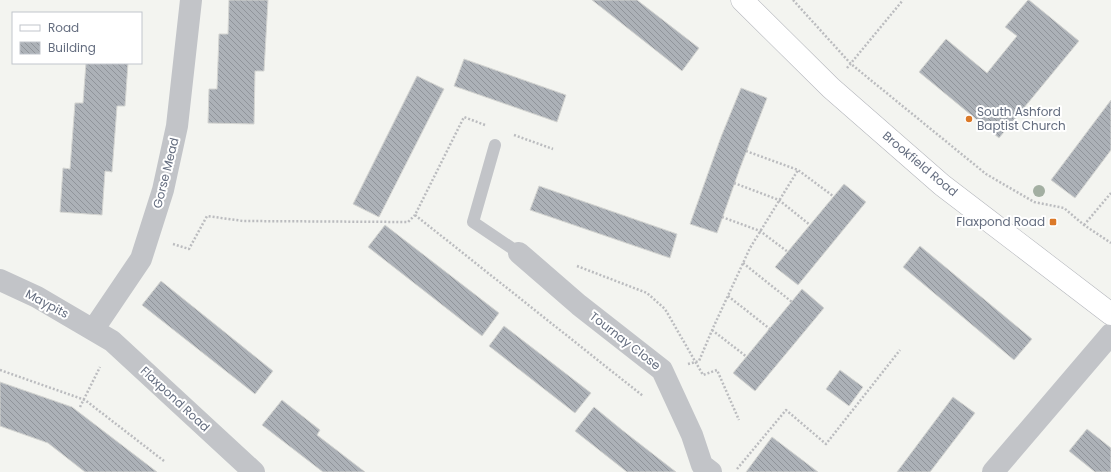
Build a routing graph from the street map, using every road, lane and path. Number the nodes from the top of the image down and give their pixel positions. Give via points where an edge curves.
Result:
1 (191, 0) edge
2 (742, 0) edge
3 (793, 0) edge
4 (903, 0) edge
5 (851, 64) junction
6 (831, 88) junction
7 (495, 145) dead end
8 (746, 151) dead end
9 (798, 170) junction
10 (734, 183) dead end
11 (1111, 193) edge
12 (833, 196) dead end
13 (779, 200) junction
14 (415, 215) dead end
15 (722, 217) dead end
16 (810, 225) dead end
17 (1084, 225) junction
18 (760, 231) junction
19 (149, 236) junction
20 (1111, 243) edge
21 (788, 252) dead end
22 (519, 253) joint
23 (743, 263) junction
24 (573, 264) dead end
25 (0, 280) edge
26 (728, 296) junction
27 (792, 302) dead end
28 (1111, 314) edge
29 (770, 329) dead end
30 (93, 330) junction
31 (712, 330) junction
32 (1111, 334) edge
33 (112, 341) junction
34 (900, 350) dead end
35 (747, 357) dead end
36 (696, 362) junction
37 (0, 370) edge
38 (662, 370) junction
39 (85, 400) junction
40 (80, 407) dead end
41 (739, 420) dead end
42 (164, 461) dead end
43 (254, 472) edge
44 (711, 472) edge
45 (734, 472) edge
46 (993, 472) edge

1 - 19 street, Gorse Mead via 178,126
2 - 6 main road, Brookfield Road
3 - 5 path
4 - 5 path
5 - 6 path
5 - 17 path via 986,174 1034,202 1064,208
6 - 28 main road, Brookfield Road via 942,184
7 - 22 lane via 473,222
8 - 9 path
9 - 12 path
9 - 13 path
10 - 13 path
11 - 17 path
13 - 16 path
13 - 18 path
14 - 19 path via 408,222 243,221 207,216 189,249
15 - 18 path
17 - 20 path
18 - 21 path
18 - 23 path
19 - 30 street, Gorse Mead via 142,259
22 - 38 street, Tournay Close via 580,306
23 - 26 path
23 - 27 path
24 - 36 path via 647,294 665,308
25 - 30 street, Maypits
26 - 29 path
26 - 31 path
30 - 33 street, Flaxpond Road
31 - 35 path
31 - 36 path via 699,361
32 - 46 street
33 - 39 path
33 - 43 street, Flaxpond Road
34 - 45 path via 826,444 786,410
36 - 38 path
36 - 41 path via 703,375 717,370
37 - 39 path
38 - 44 street, Tournay Close via 692,435 702,465
39 - 40 path
39 - 42 path

